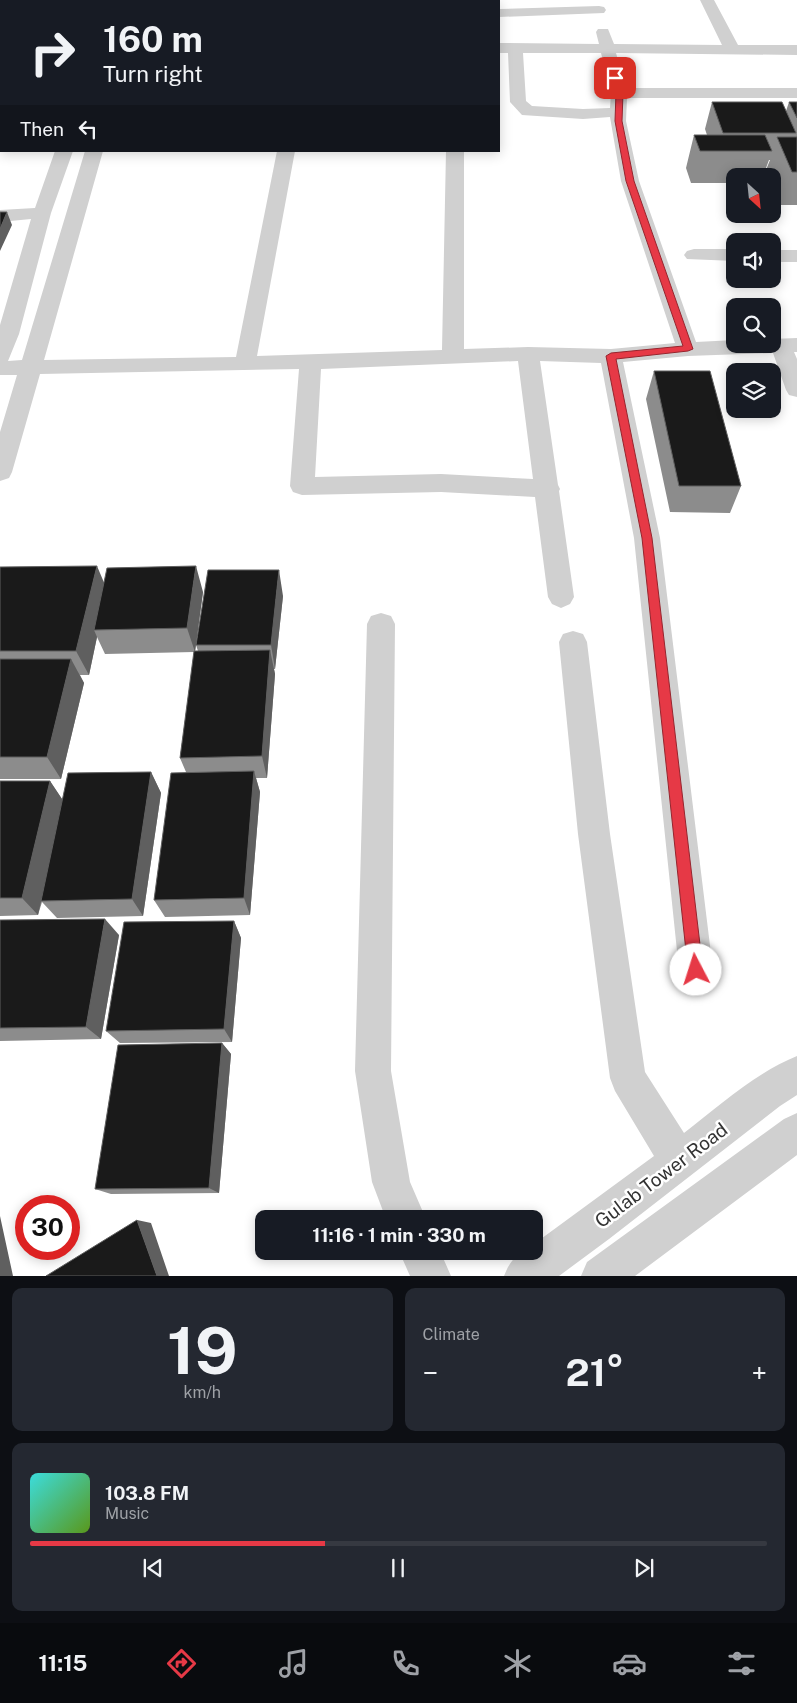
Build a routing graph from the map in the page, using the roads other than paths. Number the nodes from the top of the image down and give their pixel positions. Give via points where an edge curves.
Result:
1 (707, 0) edge
2 (598, 5) edge
3 (500, 13) edge
4 (507, 48) edge
5 (606, 48) junction
6 (732, 49) junction
7 (797, 50) edge
8 (797, 93) edge
9 (619, 102) junction
10 (64, 152) edge
11 (94, 152) edge
12 (286, 152) edge
13 (455, 152) edge
14 (42, 213) junction
15 (0, 216) edge
16 (694, 255) dead end
17 (726, 255) edge
18 (781, 256) edge
19 (797, 256) edge
20 (789, 345) edge
21 (688, 349) junction
22 (528, 354) junction
23 (0, 356) edge
24 (453, 356) junction
25 (611, 356) junction
26 (311, 362) junction
27 (246, 364) junction
28 (0, 368) edge
29 (32, 368) junction
30 (797, 390) edge
31 (0, 472) edge
32 (548, 489) junction
33 (561, 597) dead end
34 (381, 624) dead end
35 (573, 642) dead end
36 (696, 970) dead end
37 (797, 1074) edge
38 (797, 1132) edge
39 (679, 1161) junction
40 (402, 1210) edge
41 (423, 1260) edge
42 (431, 1276) edge
43 (524, 1276) edge
44 (601, 1276) edge

1 - 6 street
2 - 3 street
2 - 5 street
4 - 5 street
4 - 9 street via 518,102 528,111 583,114
5 - 6 street
5 - 9 street
6 - 7 street
8 - 9 street
9 - 21 street via 618,121 630,181
10 - 14 street
11 - 29 street
12 - 27 street
13 - 24 street
14 - 15 street
14 - 23 street
16 - 17 street
18 - 19 street
20 - 21 street
20 - 30 street
21 - 25 street
22 - 24 street
22 - 25 street
22 - 32 street
24 - 26 street
25 - 36 street via 647,538
26 - 27 street
26 - 32 street via 302,486 441,483
27 - 29 street
28 - 29 street
29 - 31 street
32 - 33 street
34 - 40 street via 373,1071 391,1182
35 - 39 street via 594,834 628,1078
37 - 39 street, Gulab Tower Road via 767,1093
38 - 44 street
39 - 43 street, Gulab Tower Road
41 - 42 street

